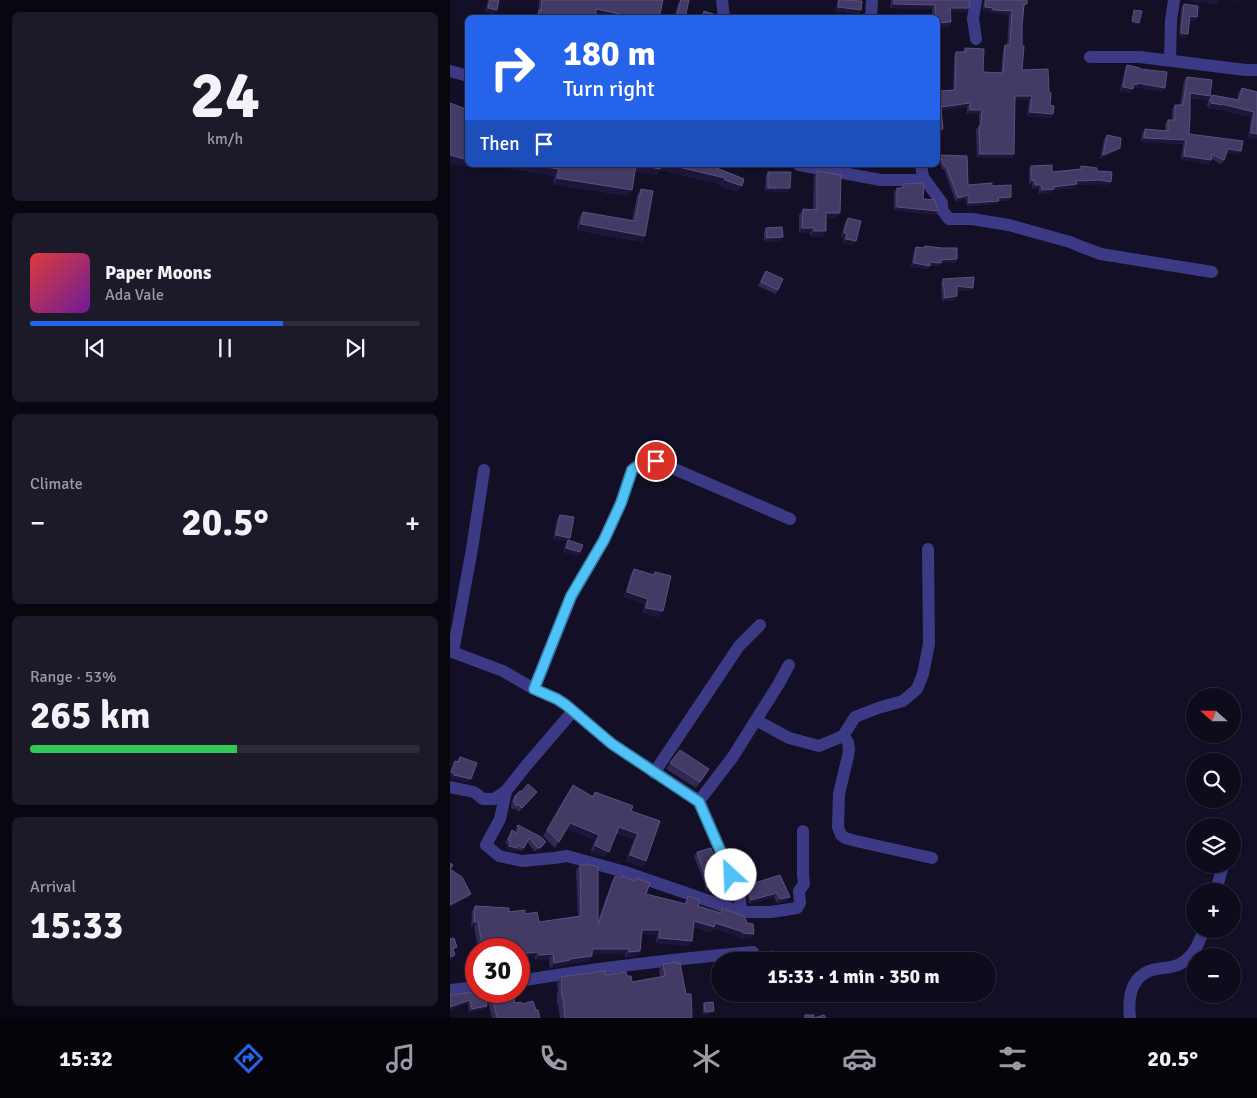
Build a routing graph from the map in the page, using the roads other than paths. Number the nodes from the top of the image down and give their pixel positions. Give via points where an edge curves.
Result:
1 (722, 0) edge
2 (872, 0) edge
3 (976, 0) edge
4 (1174, 0) edge
5 (724, 15) edge
6 (871, 15) edge
7 (976, 39) dead end
8 (1090, 57) dead end
9 (1170, 60) junction
10 (1257, 70) edge
11 (450, 71) edge
12 (465, 75) edge
13 (811, 167) edge
14 (922, 171) edge
15 (1212, 272) dead end
16 (484, 470) dead end
17 (790, 519) dead end
18 (928, 549) dead end
19 (760, 625) dead end
20 (452, 652) edge
21 (789, 665) dead end
22 (534, 689) junction
23 (573, 712) junction
24 (756, 720) junction
25 (843, 736) junction
26 (654, 773) junction
27 (450, 787) edge
28 (506, 791) junction
29 (699, 802) junction
30 (803, 831) dead end
31 (932, 858) dead end
32 (741, 912) junction
33 (1201, 938) edge
34 (711, 956) edge
35 (530, 979) edge
36 (465, 988) edge
37 (450, 990) edge
38 (1130, 1018) edge

1 - 5 street
2 - 6 street
3 - 7 street via 973,18
4 - 9 street
8 - 9 street
9 - 10 street
11 - 12 street
13 - 14 street via 880,180 917,180
14 - 15 street via 942,202 942,210 948,219 1009,225 1102,254
16 - 20 street
17 - 22 street via 656,461 644,461 632,470 604,540 571,596
18 - 25 street via 929,644 918,689 903,701 855,718
19 - 26 street via 739,646
20 - 22 street via 503,671
21 - 24 street
22 - 23 street via 557,699
23 - 26 street
23 - 28 street
24 - 25 street via 789,738 818,746
24 - 29 street
25 - 31 street via 849,749 839,794 838,827 841,835
26 - 29 street
27 - 28 street via 474,792 484,799 494,799
28 - 32 street via 500,819 486,845 499,856 522,861 567,856 625,872
29 - 32 street via 731,875
30 - 32 street via 804,884 797,908
33 - 38 street via 1190,956 1179,965 1149,971 1135,981 1130,996
34 - 35 street
36 - 37 street

